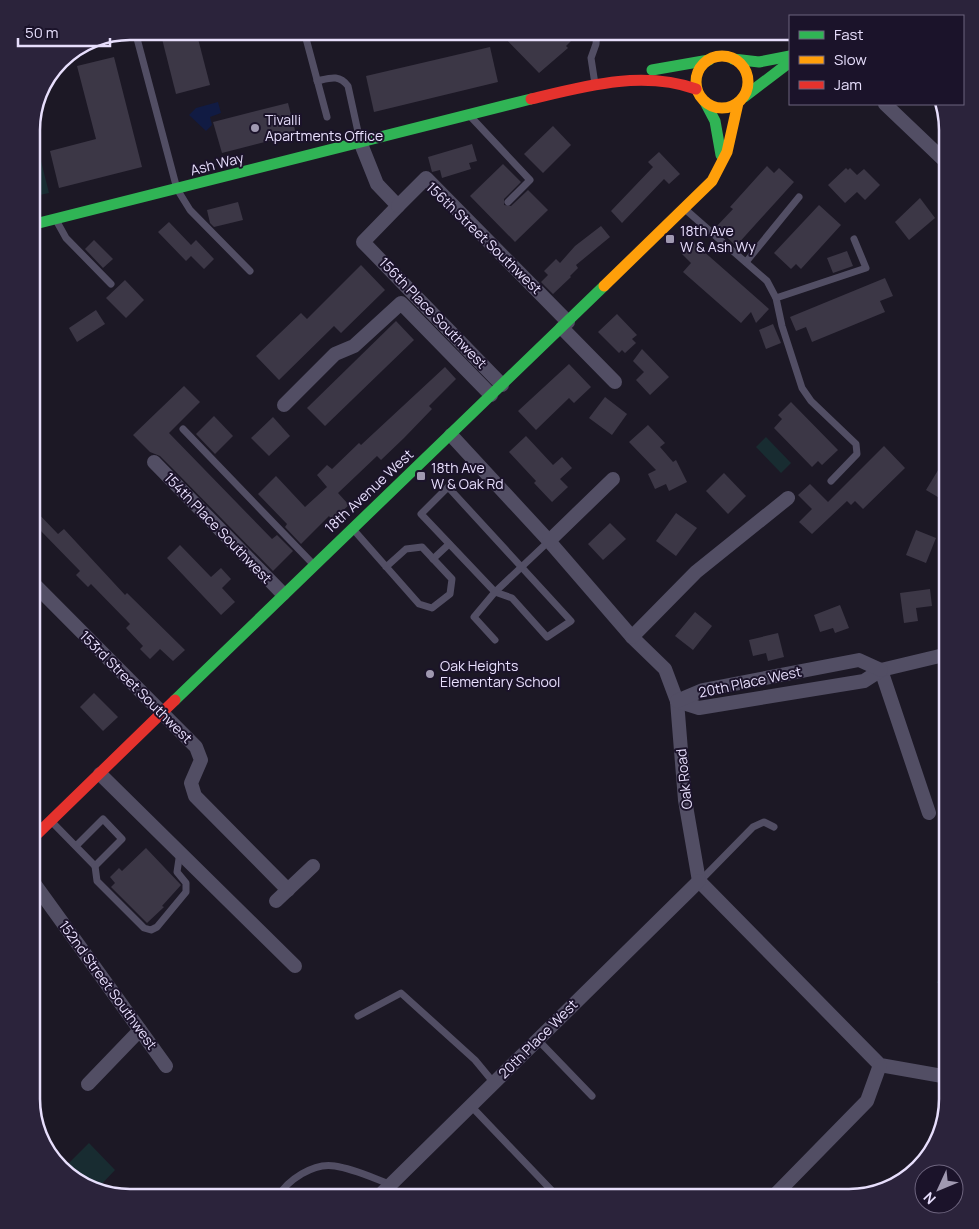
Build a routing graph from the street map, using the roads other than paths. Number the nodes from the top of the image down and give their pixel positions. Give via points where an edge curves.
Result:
1 (137, 40) edge
2 (306, 40) edge
3 (596, 40) edge
4 (789, 56) edge
5 (733, 59) junction
6 (709, 60) junction
7 (789, 63) edge
8 (317, 81) junction
9 (613, 82) junction
10 (596, 85) junction
11 (696, 90) junction
12 (741, 100) junction
13 (705, 102) junction
14 (886, 105) edge
15 (469, 116) junction
16 (326, 117) dead end
17 (361, 144) junction
18 (939, 155) edge
19 (722, 161) junction
20 (177, 189) junction
21 (799, 197) dead end
22 (508, 202) dead end
23 (398, 206) junction
24 (685, 209) junction
25 (56, 219) junction
26 (40, 224) edge
27 (854, 239) dead end
28 (746, 262) junction
29 (250, 271) dead end
30 (111, 284) dead end
31 (776, 298) junction
32 (565, 325) junction
33 (615, 382) dead end
34 (502, 385) junction
35 (491, 395) junction
36 (284, 405) dead end
37 (183, 429) dead end
38 (451, 435) junction
39 (154, 462) dead end
40 (613, 479) dead end
41 (831, 480) dead end
42 (788, 498) dead end
43 (352, 528) junction
44 (549, 541) junction
45 (449, 544) junction
46 (433, 559) junction
47 (313, 565) junction
48 (522, 566) junction
49 (386, 567) junction
50 (40, 590) edge
51 (495, 592) junction
52 (282, 594) junction
53 (632, 637) junction
54 (495, 640) dead end
55 (939, 656) edge
56 (881, 670) junction
57 (677, 701) junction
58 (162, 714) junction
59 (100, 774) junction
60 (929, 813) dead end
61 (51, 821) junction
62 (774, 827) dead end
63 (40, 831) edge
64 (76, 846) junction
65 (180, 852) junction
66 (95, 866) junction
67 (313, 866) dead end
68 (699, 881) junction
69 (288, 890) junction
70 (40, 891) edge
71 (276, 901) dead end
72 (295, 966) dead end
73 (358, 1016) dead end
74 (140, 1030) junction
75 (538, 1040) junction
76 (880, 1065) junction
77 (166, 1066) dead end
78 (939, 1075) edge
79 (494, 1083) junction
80 (88, 1084) dead end
81 (592, 1096) dead end
82 (471, 1106) junction
83 (391, 1184) junction
84 (284, 1189) edge
85 (386, 1189) edge
86 (550, 1189) edge
87 (781, 1189) edge

1 - 20 lane
2 - 8 lane
3 - 10 lane via 591,58
4 - 5 street via 759,62
5 - 6 street via 724,56
5 - 12 street via 748,76 749,83
6 - 9 street, Ash Way via 625,75
6 - 11 street via 697,73
7 - 12 street
8 - 16 lane
8 - 17 lane via 341,78 348,86
9 - 10 street, Ash Way
9 - 11 street, Ash Way via 673,80
10 - 15 street, Ash Way
11 - 13 street
12 - 13 street via 722,109
12 - 19 street, 18th Avenue West via 733,114 728,148
13 - 19 street via 715,121
14 - 18 street
15 - 17 street, Ash Way
15 - 22 lane via 530,180
17 - 20 street, Ash Way
17 - 23 street via 377,184
19 - 24 street, 18th Avenue West via 711,183
20 - 25 street, Ash Way
20 - 29 lane via 190,210
21 - 28 lane
23 - 32 street, 156th Street Southwest via 426,178
23 - 34 street, 156th Place Southwest via 363,242
24 - 28 lane
24 - 32 street, 18th Avenue West
25 - 26 street, Ash Way
25 - 30 lane via 66,238
27 - 31 lane via 866,268
28 - 31 lane via 767,281
31 - 41 lane via 802,388 811,401 856,444 856,454
32 - 33 street
32 - 34 street, 18th Avenue West
34 - 35 street, 18th Avenue West
35 - 36 street via 401,303 354,346 335,354
35 - 38 street, 18th Avenue West
37 - 47 lane
38 - 43 street, 18th Avenue West
38 - 44 street, Oak Road
39 - 52 street, 154th Place Southwest
40 - 44 street
42 - 53 street via 696,572
43 - 47 street, 18th Avenue West
43 - 49 lane
44 - 48 lane
44 - 53 street, Oak Road
45 - 46 lane
45 - 48 lane via 421,514 448,487
45 - 51 lane
46 - 49 lane via 422,547 406,549
46 - 49 lane via 452,579 450,594 432,608 419,604
47 - 52 street, 18th Avenue West
48 - 51 lane
48 - 51 lane via 571,621 547,637 512,598
50 - 58 street, 153rd Street Southwest
51 - 54 lane via 474,617
52 - 58 street, 18th Avenue West
53 - 57 street, Oak Road via 665,669
55 - 56 street, 20th Place West
56 - 57 street, 20th Place West via 864,681 699,708
56 - 57 street, 20th Place West via 859,660 703,690
56 - 60 street
57 - 68 street, Oak Road via 685,800
58 - 59 street, 18th Avenue West
58 - 69 street, 153rd Street Southwest via 200,754 192,783 195,796
59 - 61 street, 18th Avenue West
59 - 65 street
61 - 63 street, 18th Avenue West
61 - 64 lane
62 - 68 lane via 764,822 753,827
64 - 66 lane
64 - 66 lane via 103,819 122,839
65 - 66 lane via 177,872 186,883 186,892 151,930 144,928 97,881
65 - 72 street
67 - 69 street
68 - 75 street, 20th Place West
68 - 76 street
69 - 71 street
70 - 74 street, 152nd Street Southwest
73 - 79 lane via 401,993 475,1060
74 - 77 street, 152nd Street Southwest
74 - 80 street
75 - 79 street, 20th Place West
75 - 81 lane
76 - 78 street
76 - 87 street via 867,1101
79 - 82 street, 20th Place West
82 - 83 street, 20th Place West
82 - 86 lane
83 - 84 lane via 334,1165 291,1181
83 - 85 street, 20th Place West

